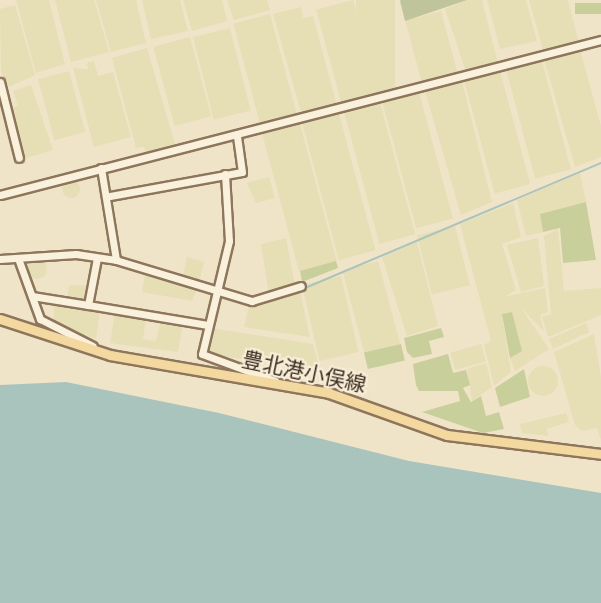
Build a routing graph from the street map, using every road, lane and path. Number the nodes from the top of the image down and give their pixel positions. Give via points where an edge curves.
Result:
1 (601, 40) edge
2 (0, 82) edge
3 (1, 93) edge
4 (237, 136) junction
5 (19, 158) dead end
6 (101, 168) junction
7 (225, 174) junction
8 (0, 195) edge
9 (110, 196) junction
10 (0, 258) edge
11 (97, 258) junction
12 (116, 260) junction
13 (19, 261) junction
14 (301, 286) dead end
15 (217, 294) junction
16 (32, 296) junction
17 (88, 305) junction
18 (0, 319) edge
19 (207, 325) junction
20 (111, 355) junction
21 (275, 381) junction
22 (601, 454) edge

1 - 4 street
2 - 3 street
3 - 5 street
4 - 6 street
4 - 7 street via 242,172
6 - 8 street
6 - 9 street
7 - 9 street
7 - 15 street via 229,241
9 - 12 street
10 - 13 street
11 - 12 street
11 - 13 street via 76,254
11 - 17 street
12 - 15 street via 164,272
13 - 16 street
14 - 15 street via 257,301
15 - 19 street
16 - 17 street
16 - 20 street via 40,319
17 - 19 street
18 - 20 main road, 豊北港小俣線
19 - 21 street via 205,357
20 - 21 main road, 豊北港小俣線
21 - 22 main road, 豊北港小俣線 via 371,405 447,435

